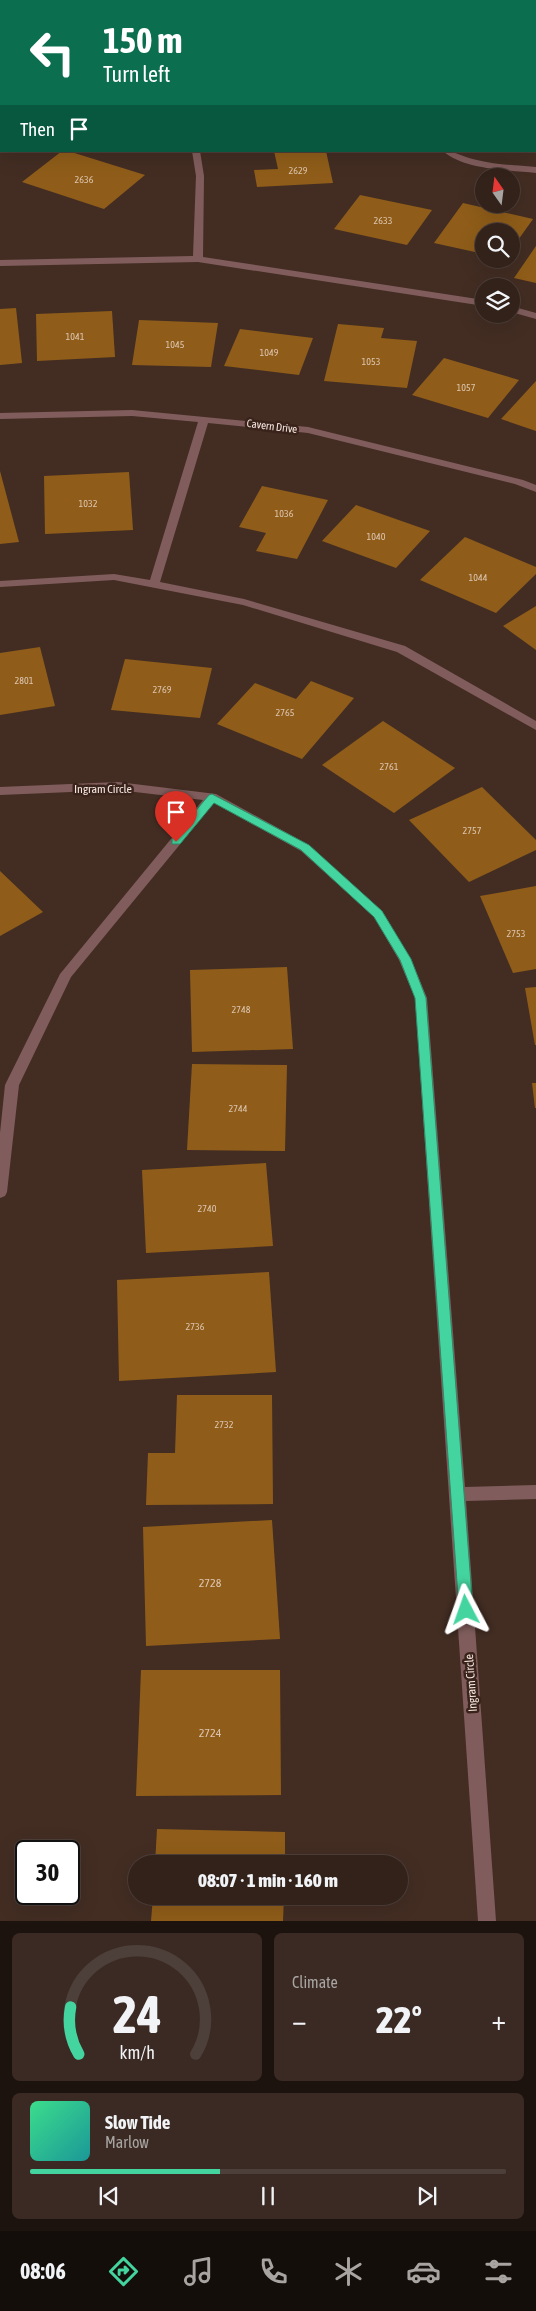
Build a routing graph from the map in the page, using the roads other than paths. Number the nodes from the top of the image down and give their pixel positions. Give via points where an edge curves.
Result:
1 (196, 152) edge
2 (448, 152) edge
3 (536, 170) edge
4 (198, 259) junction
5 (0, 263) edge
6 (475, 302) edge
7 (520, 312) edge
8 (536, 316) edge
9 (0, 416) edge
10 (204, 419) junction
11 (536, 490) edge
12 (0, 584) edge
13 (154, 584) junction
14 (536, 726) edge
15 (0, 791) edge
16 (212, 797) junction
17 (0, 1192) edge
18 (536, 1492) edge
19 (458, 1494) junction
20 (486, 1921) edge

1 - 4 street via 200,176
2 - 3 street via 483,164
4 - 5 street
4 - 6 street
7 - 8 street
9 - 10 street, Cavern Drive via 132,412
10 - 11 street, Cavern Drive via 308,430 519,482
10 - 13 street
12 - 13 street via 114,576
13 - 14 street via 244,602 402,649
15 - 16 street, Ingram Circle via 118,786
16 - 17 street via 66,974 12,1086
16 - 19 street, Ingram Circle via 305,848 378,914 405,959 421,998
18 - 19 street
19 - 20 street, Ingram Circle

